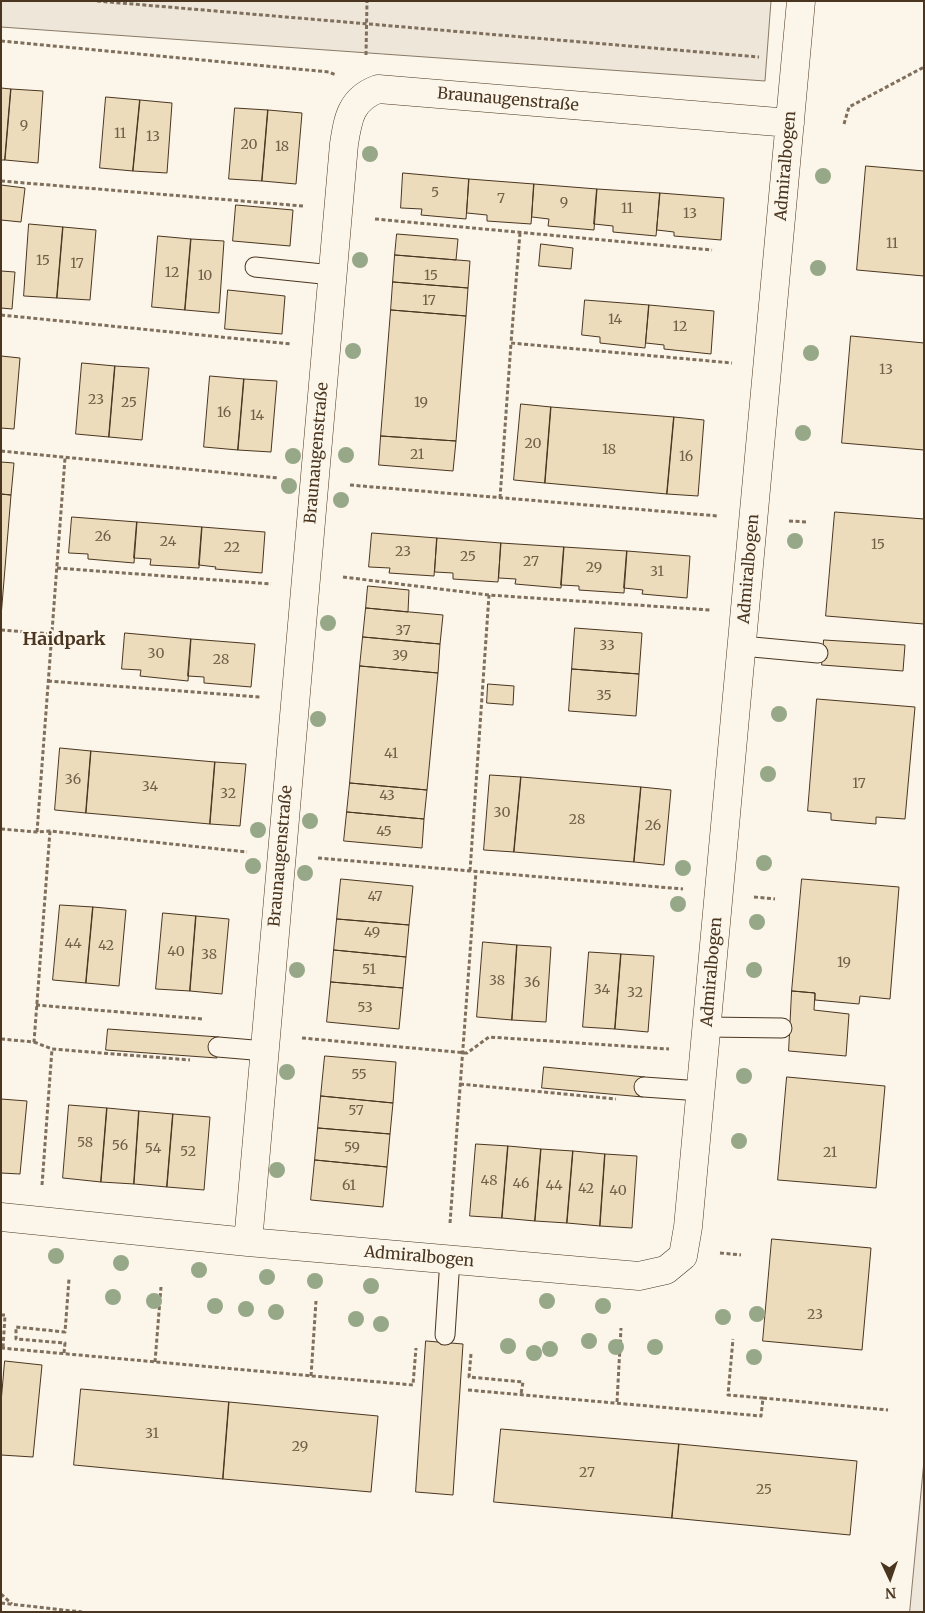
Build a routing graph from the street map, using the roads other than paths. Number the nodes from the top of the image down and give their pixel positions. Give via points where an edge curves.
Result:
1 (801, 1) edge
2 (790, 123) junction
3 (255, 268) dead end
4 (332, 274) junction
5 (742, 646) junction
6 (818, 653) dead end
7 (707, 1027) junction
8 (782, 1028) dead end
9 (218, 1048) dead end
10 (265, 1051) junction
11 (644, 1087) dead end
12 (701, 1091) junction
13 (1, 1217) edge
14 (248, 1242) junction
15 (450, 1259) junction
16 (445, 1335) dead end

1 - 2 street, Admiralbogen
2 - 4 street, Braunaugenstraße via 378,89 366,93 353,106 348,122
2 - 5 street, Admiralbogen
3 - 4 lane
4 - 10 street, Braunaugenstraße
5 - 6 lane
5 - 7 street, Admiralbogen
7 - 8 lane
7 - 12 street, Admiralbogen
9 - 10 lane
10 - 14 street, Braunaugenstraße
11 - 12 lane
12 - 15 street, Admiralbogen via 684,1250 682,1256 666,1270 639,1276
13 - 14 street, Admiralbogen
14 - 15 street, Admiralbogen
15 - 16 lane

